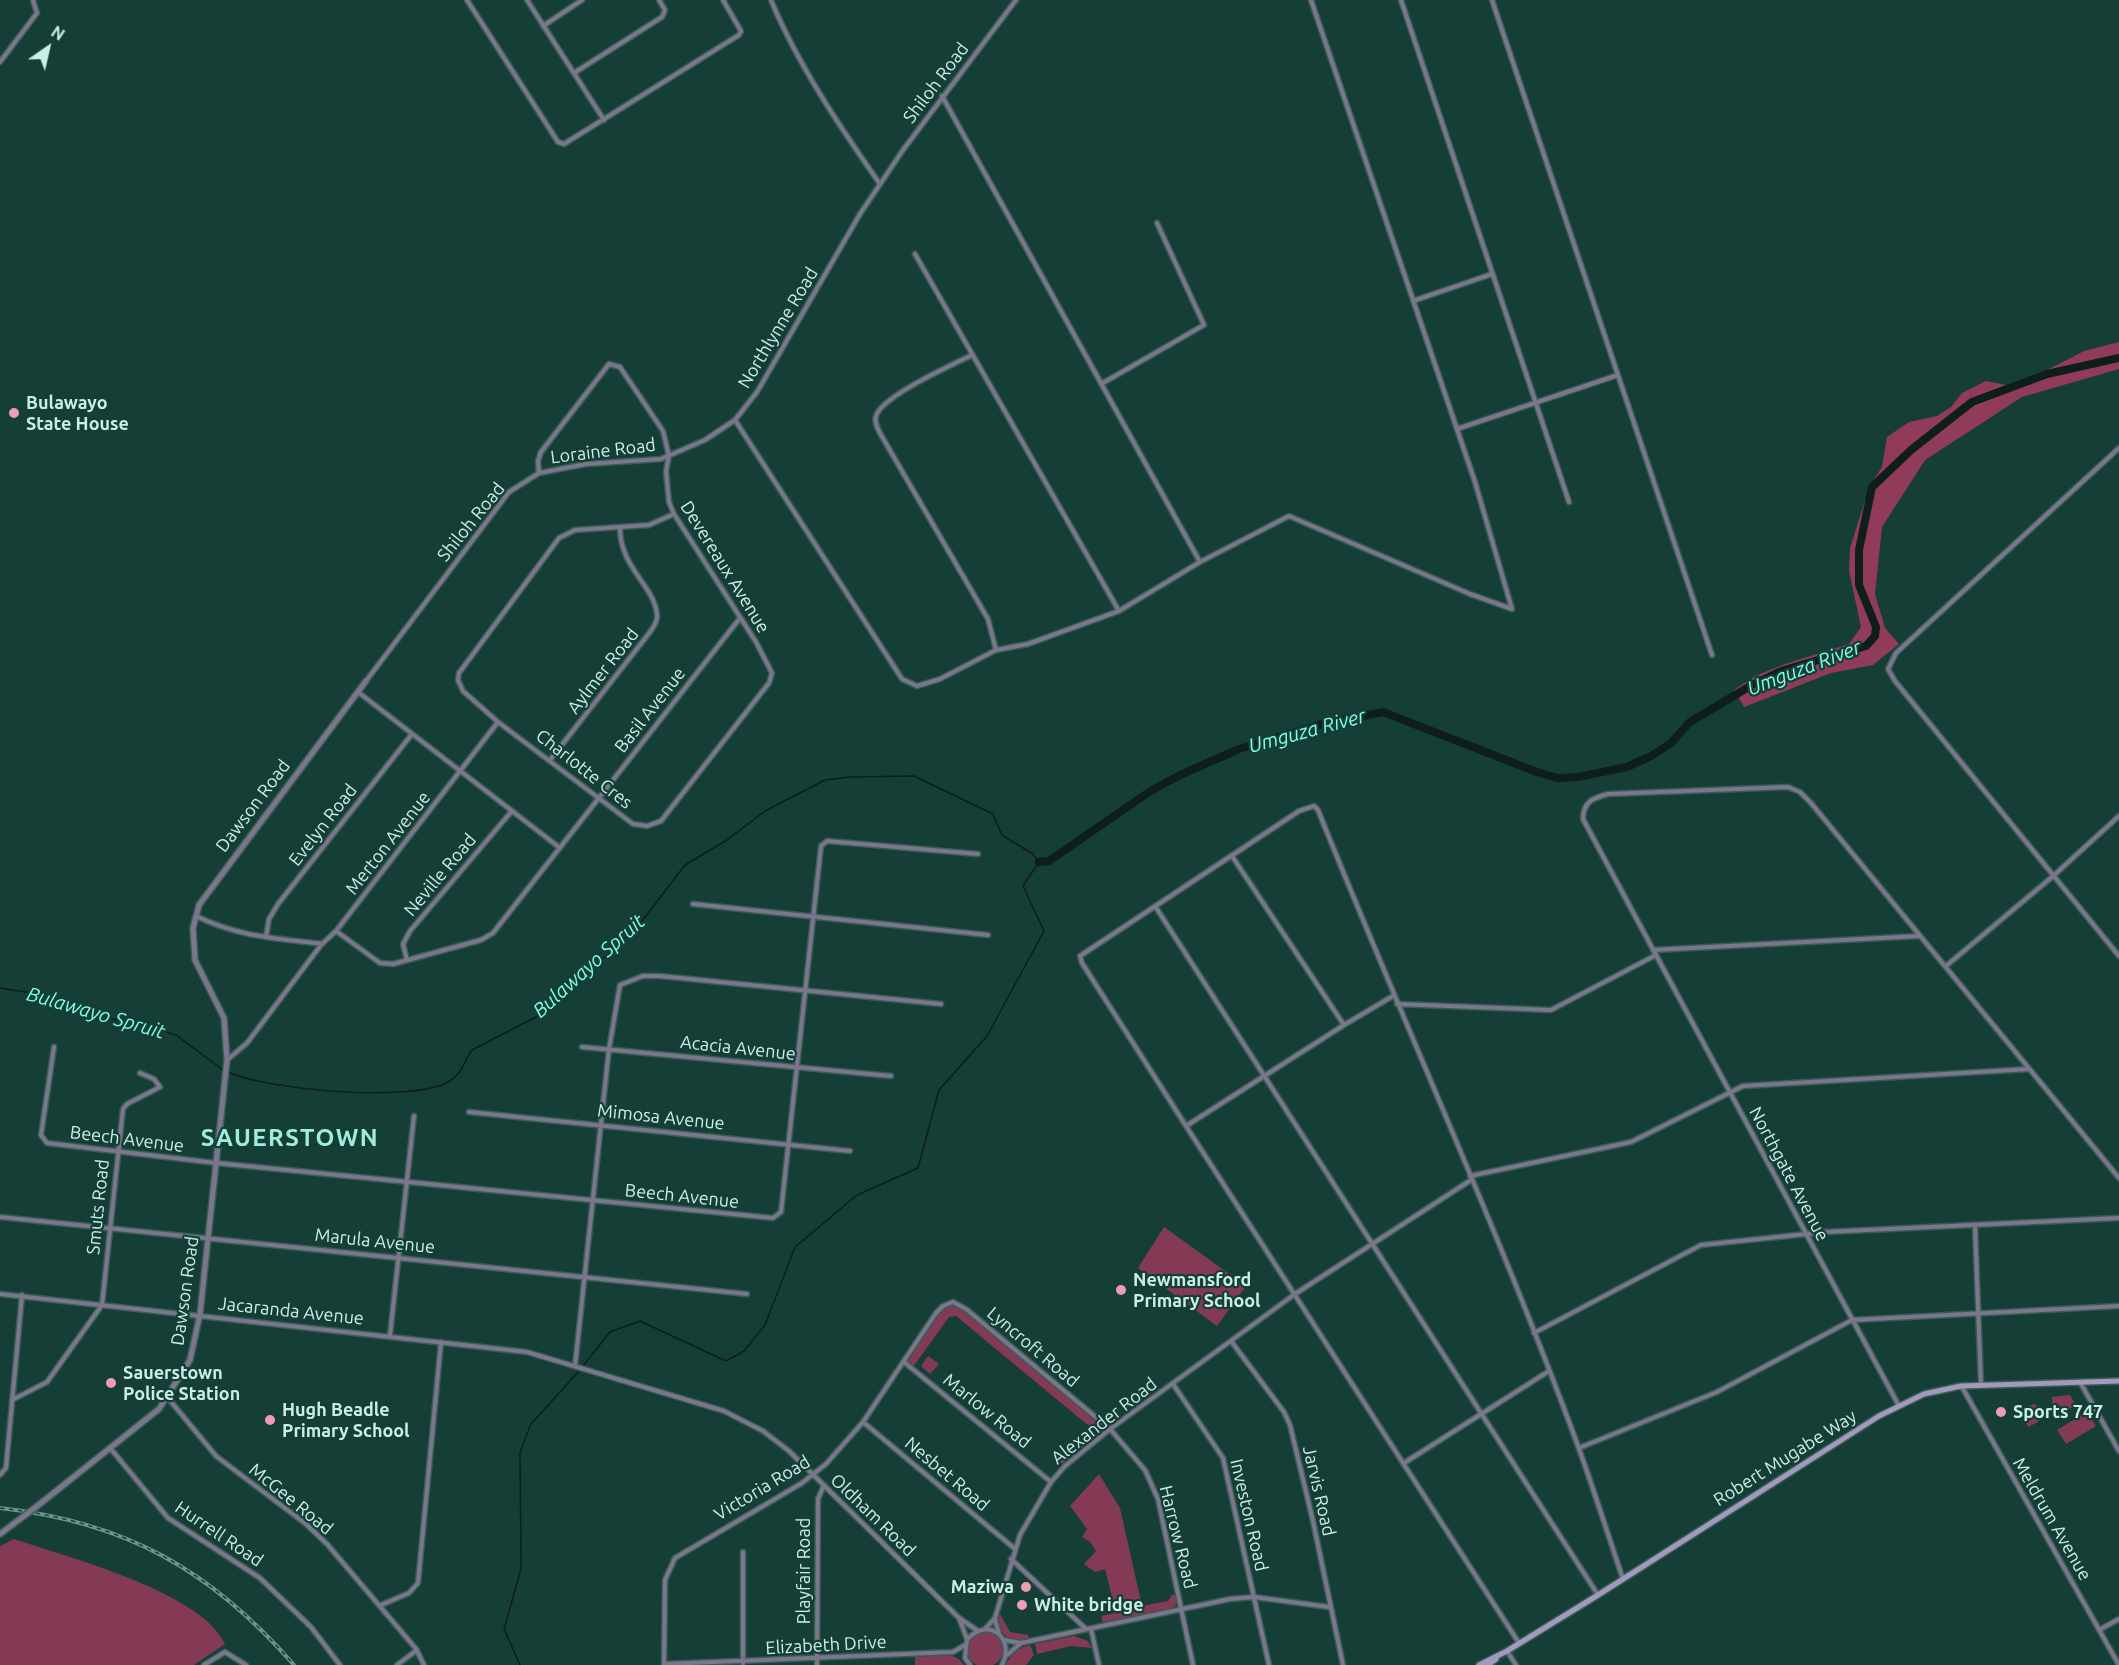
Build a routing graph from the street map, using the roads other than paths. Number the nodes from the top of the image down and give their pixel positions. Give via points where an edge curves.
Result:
1 (33, 0) edge
2 (467, 0) edge
3 (527, 0) edge
4 (582, 0) edge
5 (659, 0) edge
6 (723, 0) edge
7 (771, 0) edge
8 (1016, 0) edge
9 (1311, 0) edge
10 (1401, 0) edge
11 (1492, 0) edge
12 (543, 26) junction
13 (0, 62) edge
14 (574, 73) junction
15 (942, 96) junction
16 (604, 120) junction
17 (880, 184) junction
18 (1157, 224) dead end
19 (915, 254) dead end
20 (1492, 273) junction
21 (1413, 301) junction
22 (972, 355) junction
23 (1618, 375) junction
24 (1101, 384) junction
25 (1537, 403) junction
26 (735, 420) junction
27 (1457, 429) junction
28 (2119, 448) edge
29 (669, 456) junction
30 (539, 473) junction
31 (1569, 502) dead end
32 (674, 514) junction
33 (620, 528) junction
34 (1200, 562) junction
35 (1119, 611) junction
36 (740, 618) junction
37 (996, 650) junction
38 (1712, 655) dead end
39 (366, 681) joint
40 (769, 683) joint
41 (358, 692) junction
42 (498, 722) junction
43 (412, 735) junction
44 (550, 760) junction
45 (461, 771) junction
46 (598, 799) junction
47 (511, 812) junction
48 (2119, 816) edge
49 (560, 848) junction
50 (978, 854) dead end
51 (1232, 856) junction
52 (2052, 877) junction
53 (693, 904) dead end
54 (1155, 906) junction
55 (813, 914) junction
56 (195, 916) junction
57 (336, 931) junction
58 (988, 934) dead end
59 (1919, 936) junction
60 (266, 937) junction
61 (322, 944) junction
62 (1655, 953) junction
63 (2119, 956) edge
64 (407, 960) junction
65 (1946, 966) junction
66 (803, 990) junction
67 (1393, 996) junction
68 (1397, 1004) junction
69 (941, 1005) dead end
70 (1344, 1025) junction
71 (54, 1047) dead end
72 (582, 1047) dead end
73 (609, 1049) junction
74 (227, 1060) junction
75 (797, 1067) junction
76 (2029, 1069) junction
77 (140, 1073) dead end
78 (1265, 1075) junction
79 (891, 1076) dead end
80 (1730, 1091) junction
81 (469, 1112) dead end
82 (414, 1116) dead end
83 (601, 1124) junction
84 (1186, 1126) junction
85 (789, 1144) junction
86 (850, 1151) dead end
87 (117, 1152) junction
88 (216, 1163) junction
89 (1471, 1178) junction
90 (2119, 1178) edge
91 (405, 1181) junction
92 (592, 1200) junction
93 (0, 1217) edge
94 (2119, 1218) edge
95 (1975, 1227) junction
96 (110, 1229) junction
97 (1806, 1234) junction
98 (207, 1239) junction
99 (1372, 1244) junction
100 (397, 1257) junction
101 (585, 1278) junction
102 (0, 1294) edge
103 (747, 1294) dead end
104 (1295, 1294) junction
105 (22, 1296) junction
106 (102, 1305) junction
107 (2119, 1306) edge
108 (936, 1313) joint
109 (1979, 1313) junction
110 (200, 1314) junction
111 (1852, 1320) junction
112 (1534, 1333) junction
113 (390, 1335) junction
114 (1230, 1341) junction
115 (441, 1342) junction
116 (904, 1362) junction
117 (576, 1366) junction
118 (1549, 1371) junction
119 (2119, 1380) edge
120 (2080, 1381) junction
121 (1173, 1384) junction
122 (1981, 1384) junction
123 (1961, 1386) junction
124 (168, 1398) junction
125 (12, 1400) junction
126 (1899, 1406) junction
127 (1481, 1414) junction
128 (863, 1422) junction
129 (1110, 1429) junction
130 (1579, 1448) junction
131 (111, 1449) junction
132 (2119, 1451) edge
133 (1404, 1463) junction
134 (813, 1474) junction
135 (0, 1475) edge
136 (1051, 1482) junction
137 (824, 1485) junction
138 (0, 1534) edge
139 (1014, 1548) junction
140 (743, 1552) dead end
141 (1011, 1558) junction
142 (1623, 1579) junction
143 (1598, 1595) junction
144 (1254, 1597) junction
145 (381, 1605) junction
146 (1329, 1607) junction
147 (1182, 1610) junction
148 (958, 1618) junction
149 (995, 1618) junction
150 (2119, 1619) edge
151 (985, 1629) junction
152 (1089, 1629) junction
153 (2099, 1630) junction
154 (978, 1631) junction
155 (999, 1634) junction
156 (967, 1640) junction
157 (1004, 1640) junction
158 (1021, 1643) junction
159 (1519, 1644) junction
160 (964, 1646) junction
161 (417, 1651) junction
162 (1507, 1651) junction
163 (953, 1652) junction
164 (1499, 1655) junction
165 (1006, 1656) junction
166 (817, 1658) junction
167 (965, 1658) junction
168 (743, 1663) junction
169 (204, 1665) edge
170 (246, 1665) edge
171 (340, 1665) edge
172 (397, 1665) edge
173 (424, 1665) edge
174 (664, 1665) edge
175 (817, 1665) edge
176 (969, 1665) edge
177 (1002, 1665) edge
178 (1099, 1665) edge
179 (1193, 1665) edge
180 (1269, 1665) edge
181 (1343, 1665) edge
182 (1479, 1665) edge
183 (1488, 1665) edge
184 (1516, 1665) edge
185 (2119, 1665) edge

1 - 13 street via 37,13
2 - 16 street via 558,142 564,144
3 - 12 street
4 - 12 street
5 - 14 street via 665,10 662,17
6 - 16 street via 741,31 739,35
7 - 17 street via 806,68
8 - 15 street, Shiloh Road
9 - 21 street
10 - 20 street
11 - 23 street
12 - 14 street
14 - 16 street
15 - 17 street, Shiloh Road
15 - 24 street
17 - 26 street, Northlynne Road via 757,392
18 - 24 street via 1204,325
19 - 22 street
20 - 21 street
20 - 25 street
21 - 27 street
22 - 35 street
22 - 37 street via 889,401 876,421 988,619
23 - 25 street
23 - 38 street
24 - 34 street
25 - 27 street
25 - 31 street
26 - 29 street, Northlynne Road via 705,440
26 - 37 street via 902,680 917,686 929,684
27 - 34 street via 1512,609 1289,516
28 - 52 street via 1896,653 1889,664 1890,675
29 - 30 street, Loraine Road
29 - 30 street, Devereaux Avenue via 663,431 620,367 609,364 540,455
29 - 32 street, Devereaux Avenue via 666,471
30 - 39 street, Shiloh Road via 509,492
32 - 33 street, Charlotte Cres via 649,525
32 - 36 street, Devereaux Avenue
33 - 42 street, Charlotte Cres via 575,530 558,538 459,673 463,691
33 - 44 street, Aylmer Road via 622,551 657,618 650,633
34 - 35 street
35 - 37 street via 1028,644
36 - 40 street, Devereaux Avenue via 772,670
36 - 46 street, Basil Avenue
39 - 41 street, Dawson Road
40 - 46 street, Charlotte Cres via 661,821 633,824
41 - 43 street
41 - 56 street, Dawson Road via 205,895
42 - 44 street, Charlotte Cres
42 - 45 street
43 - 45 street
43 - 60 street, Evelyn Road via 278,904 269,919
44 - 46 street, Charlotte Cres
45 - 47 street
45 - 57 street, Merton Avenue
46 - 49 street, Basil Avenue
47 - 49 street
47 - 64 street, Neville Road via 410,931 403,944
48 - 52 street
49 - 64 street, Basil Avenue via 493,933 481,940
50 - 55 street, Beech Avenue via 827,841 821,846
51 - 54 street
51 - 67 street via 1299,811 1316,807
51 - 70 street
52 - 63 street
52 - 65 street
53 - 55 street
54 - 78 street
54 - 84 street via 1084,951 1080,959
55 - 58 street
55 - 66 street, Beech Avenue
56 - 60 street via 228,931
56 - 74 street, Dawson Road via 195,960 224,1018
57 - 61 street, Merton Avenue
57 - 64 street, Basil Avenue via 380,963
59 - 62 street
59 - 62 street, Northgate Avenue via 1811,803 1795,789 1599,796 1587,804 1583,819
59 - 65 street
60 - 61 street
61 - 74 street, Merton Avenue via 247,1043
62 - 68 street via 1551,1010
62 - 80 street, Northgate Avenue
65 - 76 street
66 - 69 street
66 - 73 street via 660,976 627,980 618,989
66 - 75 street, Beech Avenue
67 - 68 street
67 - 70 street
68 - 89 street
70 - 78 street
71 - 87 street, Beech Avenue via 43,1140
72 - 73 street, Acacia Avenue
73 - 75 street, Acacia Avenue
73 - 83 street
74 - 88 street, Dawson Road
75 - 79 street, Acacia Avenue
75 - 85 street, Beech Avenue
76 - 80 street via 1756,1084
76 - 90 street
77 - 87 street, Smuts Road via 154,1079 160,1088 124,1106
78 - 84 street
78 - 99 street
80 - 89 street via 1631,1142
80 - 97 street, Northgate Avenue
81 - 83 street, Mimosa Avenue
82 - 91 street
83 - 85 street, Mimosa Avenue
83 - 92 street
84 - 104 street
85 - 86 street, Mimosa Avenue
85 - 92 street, Beech Avenue via 781,1212 773,1218
87 - 88 street, Beech Avenue
87 - 96 street, Smuts Road
88 - 91 street, Beech Avenue
88 - 98 street, Dawson Road
89 - 99 street, Alexander Road
89 - 112 street
91 - 92 street, Beech Avenue
91 - 100 street
92 - 101 street
93 - 96 street, Marula Avenue
94 - 95 street
95 - 97 street
95 - 109 street
96 - 98 street, Marula Avenue
96 - 106 street, Smuts Road
97 - 111 street, Northgate Avenue
97 - 112 street via 1701,1245
98 - 100 street, Marula Avenue
98 - 110 street, Dawson Road
99 - 104 street, Alexander Road
99 - 127 street
100 - 101 street, Marula Avenue
100 - 113 street
101 - 103 street, Marula Avenue
101 - 117 street
102 - 105 street, Jacaranda Avenue
104 - 114 street, Alexander Road
104 - 133 street
105 - 106 street, Jacaranda Avenue
105 - 125 street
106 - 110 street, Jacaranda Avenue
106 - 125 street via 46,1382
107 - 109 street
108 - 116 street, Victoria Road
108 - 129 street, Lyncroft Road via 947,1303 961,1305
109 - 111 street
109 - 122 street
110 - 113 street, Jacaranda Avenue
110 - 124 street, Dawson Road via 190,1360
111 - 126 street, Northgate Avenue
111 - 130 street via 1717,1392
112 - 118 street
113 - 115 street, Jacaranda Avenue
114 - 121 street, Alexander Road
114 - 146 street, Jarvis Road via 1290,1425
115 - 117 street, Jacaranda Avenue via 527,1352
115 - 145 street via 418,1583 409,1593
116 - 128 street, Victoria Road
116 - 136 street, Marlow Road
117 - 134 street, Oldham Road via 744,1420 777,1440
118 - 127 street
118 - 130 street
119 - 120 main road, Robert Mugabe Way
120 - 122 main road, Robert Mugabe Way
120 - 132 street
121 - 129 street, Alexander Road
121 - 144 street, Investon Road via 1223,1458
122 - 123 main road, Robert Mugabe Way
123 - 126 main road, Robert Mugabe Way via 1924,1394
123 - 153 street, Meldrum Avenue
124 - 131 street, Dawson Road
124 - 145 street, McGee Road via 216,1456 306,1524
125 - 135 street via 6,1468
126 - 142 main road, Robert Mugabe Way
127 - 133 street
127 - 143 street
128 - 134 street, Victoria Road via 836,1455
128 - 139 street, Nesbet Road
129 - 136 street, Alexander Road
129 - 147 street, Harrow Road via 1145,1470 1154,1488
130 - 142 street
131 - 138 street, Dawson Road, bridge
131 - 171 street, Hurrell Road via 168,1518 261,1578 311,1627
133 - 159 street
134 - 137 street, Oldham Road
134 - 174 street, Victoria Road via 675,1558 665,1580
136 - 139 street, Alexander Road
137 - 148 street, Oldham Road
137 - 166 street, Playfair Road via 818,1499
139 - 141 street, Alexander Road
140 - 168 street
141 - 149 street, Alexander Road
141 - 152 street
142 - 143 main road, Robert Mugabe Way
143 - 159 main road, Robert Mugabe Way
144 - 146 street
144 - 147 street
144 - 180 street, Investon Road
145 - 161 street, McGee Road
146 - 181 street, Jarvis Road
147 - 152 street
147 - 179 street, Harrow Road
148 - 154 street, Oldham Road
148 - 156 street, Oldham Road
149 - 151 street, Alexander Road
149 - 155 street, Alexander Road
150 - 153 street
151 - 154 street
151 - 155 street
152 - 158 street
152 - 178 street
153 - 185 street, Meldrum Avenue
154 - 156 street
155 - 157 street
156 - 160 street
157 - 158 street
157 - 165 street
158 - 165 street
159 - 162 main road, Robert Mugabe Way
160 - 163 street, Elizabeth Drive
160 - 167 street
161 - 172 street
161 - 173 street, McGee Road
162 - 164 main road, Robert Mugabe Way
162 - 184 street
163 - 166 street, Elizabeth Drive
163 - 167 street, Elizabeth Drive
164 - 182 main road, Robert Mugabe Way
164 - 183 main road, Robert Mugabe Way
165 - 177 street
166 - 168 street, Elizabeth Drive
166 - 175 street, Playfair Road
167 - 176 street
168 - 174 street, Elizabeth Drive
169 - 170 street via 225,1652

